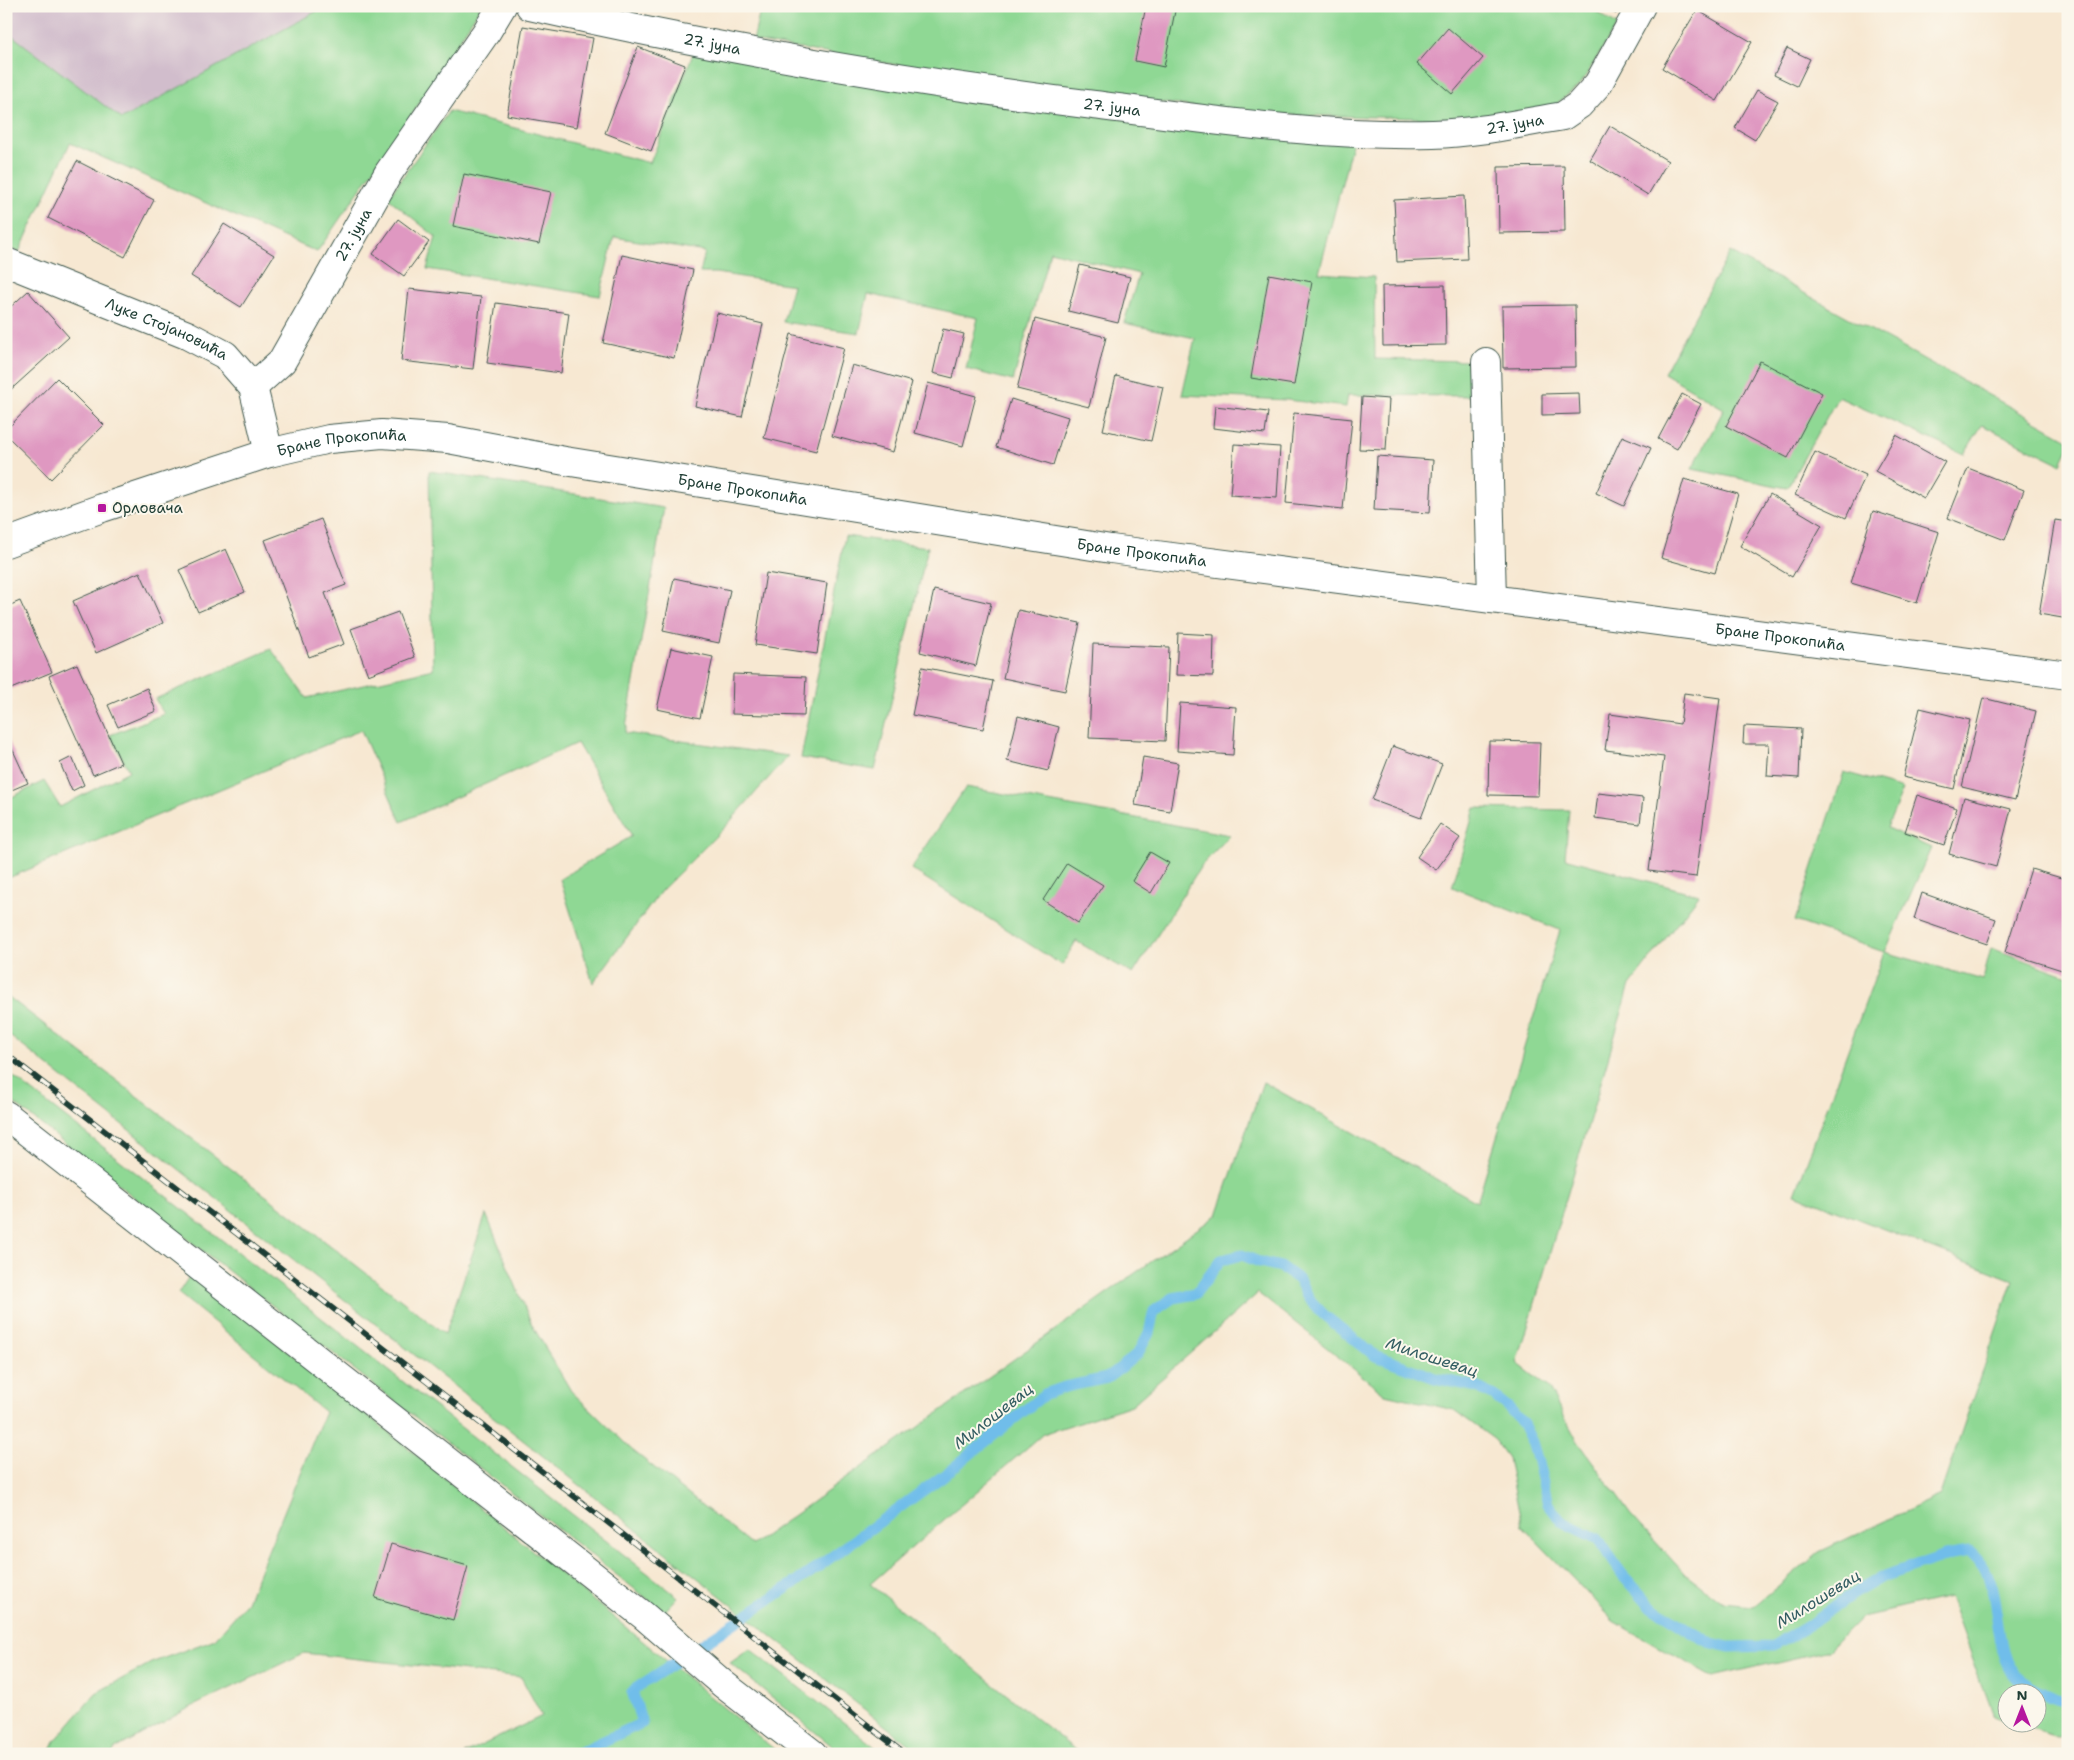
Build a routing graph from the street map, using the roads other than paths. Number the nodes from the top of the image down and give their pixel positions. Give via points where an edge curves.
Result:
1 (502, 6) edge
2 (530, 6) edge
3 (1641, 6) edge
4 (6, 262) edge
5 (1486, 362) dead end
6 (253, 388) junction
7 (269, 453) junction
8 (6, 543) edge
9 (1492, 599) junction
10 (2068, 675) edge
11 (6, 1115) edge
12 (814, 1754) edge

1 - 6 street, 27. јуна via 389,172 282,361
2 - 3 street, 27. јуна via 630,29 1004,94 1328,132 1435,134 1563,116 1579,105 1598,84
4 - 6 street, Луке Стојановића via 187,335 225,355
5 - 9 street
6 - 7 street, Луке Стојановића
7 - 8 street, Бране Прокопића
7 - 9 street, Бране Прокопића via 329,440 382,434 448,440 1111,549
9 - 10 street, Бране Прокопића
11 - 12 street via 643,1615 723,1684

